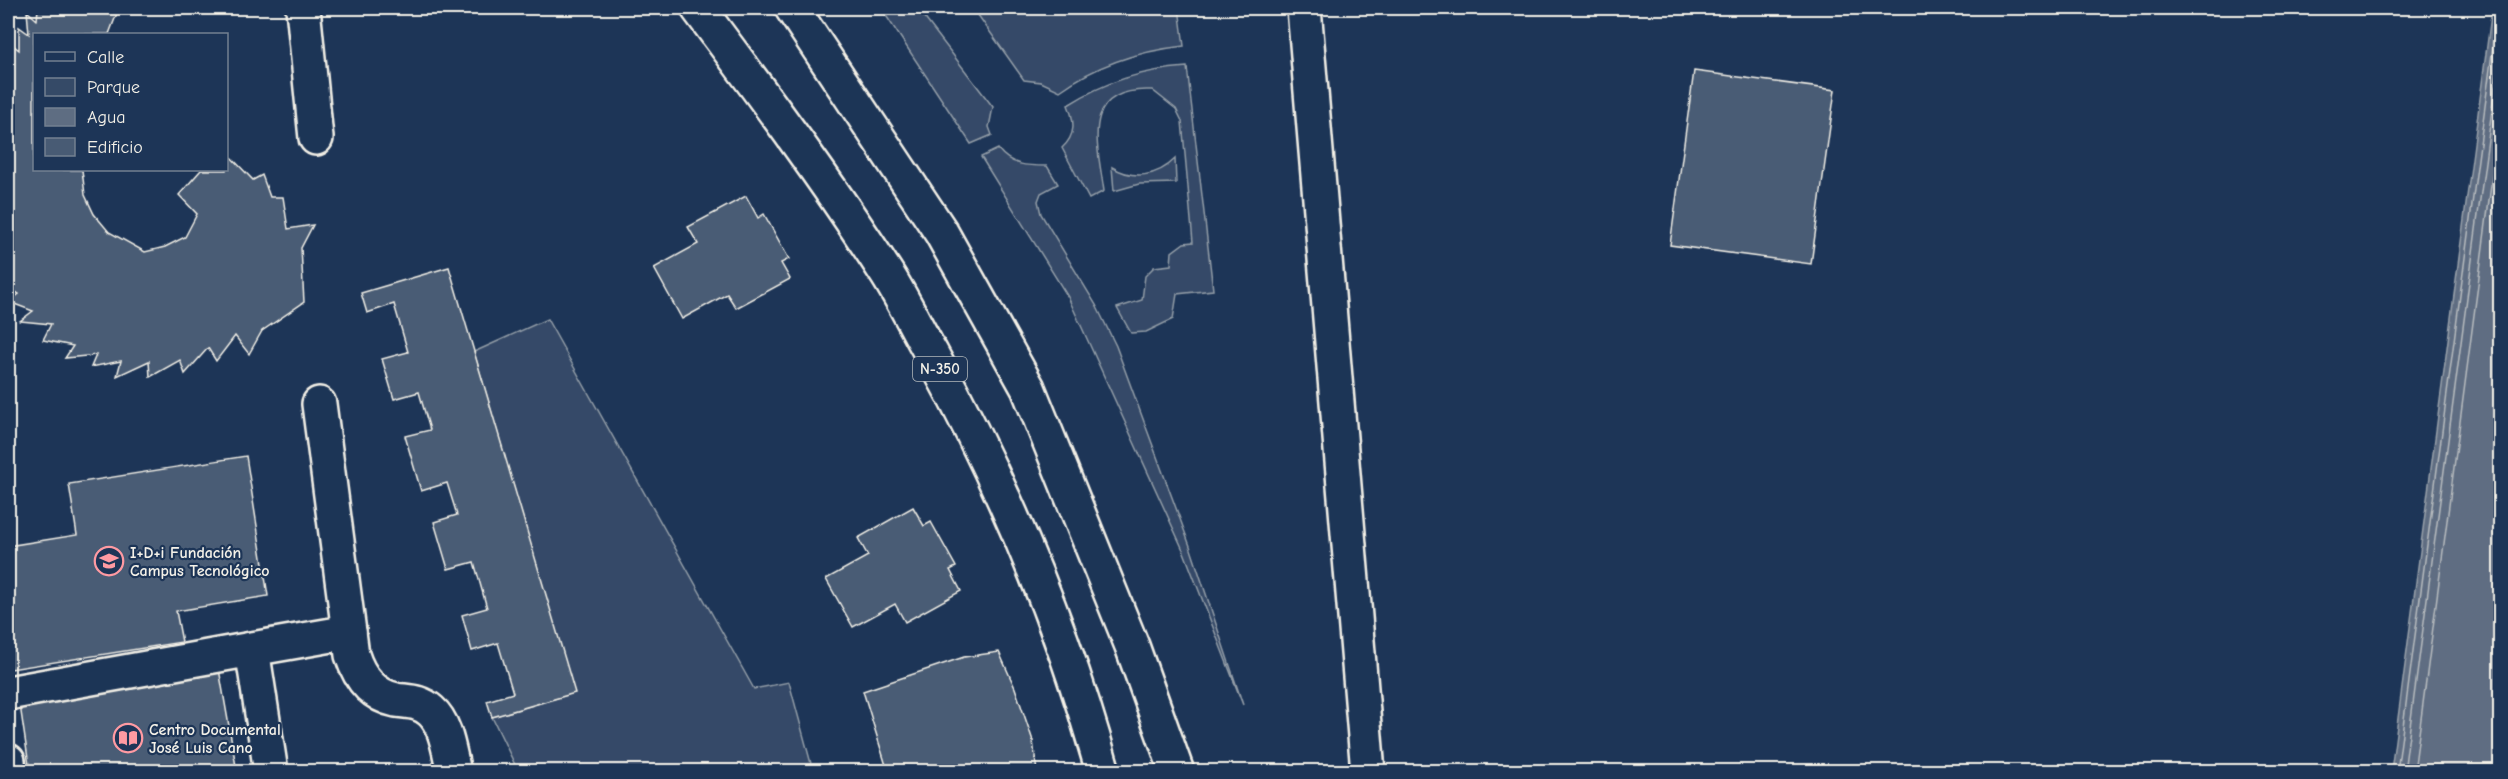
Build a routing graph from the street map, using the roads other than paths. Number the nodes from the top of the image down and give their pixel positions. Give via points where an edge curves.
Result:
1 (303, 8) edge
2 (698, 8) edge
3 (792, 8) edge
4 (1304, 8) edge
5 (316, 138) dead end
6 (319, 404) dead end
7 (349, 632) junction
8 (252, 649) junction
9 (8, 693) edge
10 (8, 761) edge
11 (9, 771) edge
12 (271, 771) edge
13 (454, 771) edge
14 (1103, 771) edge
15 (1178, 771) edge
16 (1368, 771) edge

1 - 5 main road
2 - 14 main road, N-350 via 888,275 973,430 1030,560 1087,712
3 - 15 main road via 941,232 1028,388
4 - 16 main road
6 - 7 main road
7 - 8 main road
7 - 13 main road via 357,671 367,684 381,694 420,704 438,720
8 - 9 main road
8 - 12 main road
10 - 11 main road

